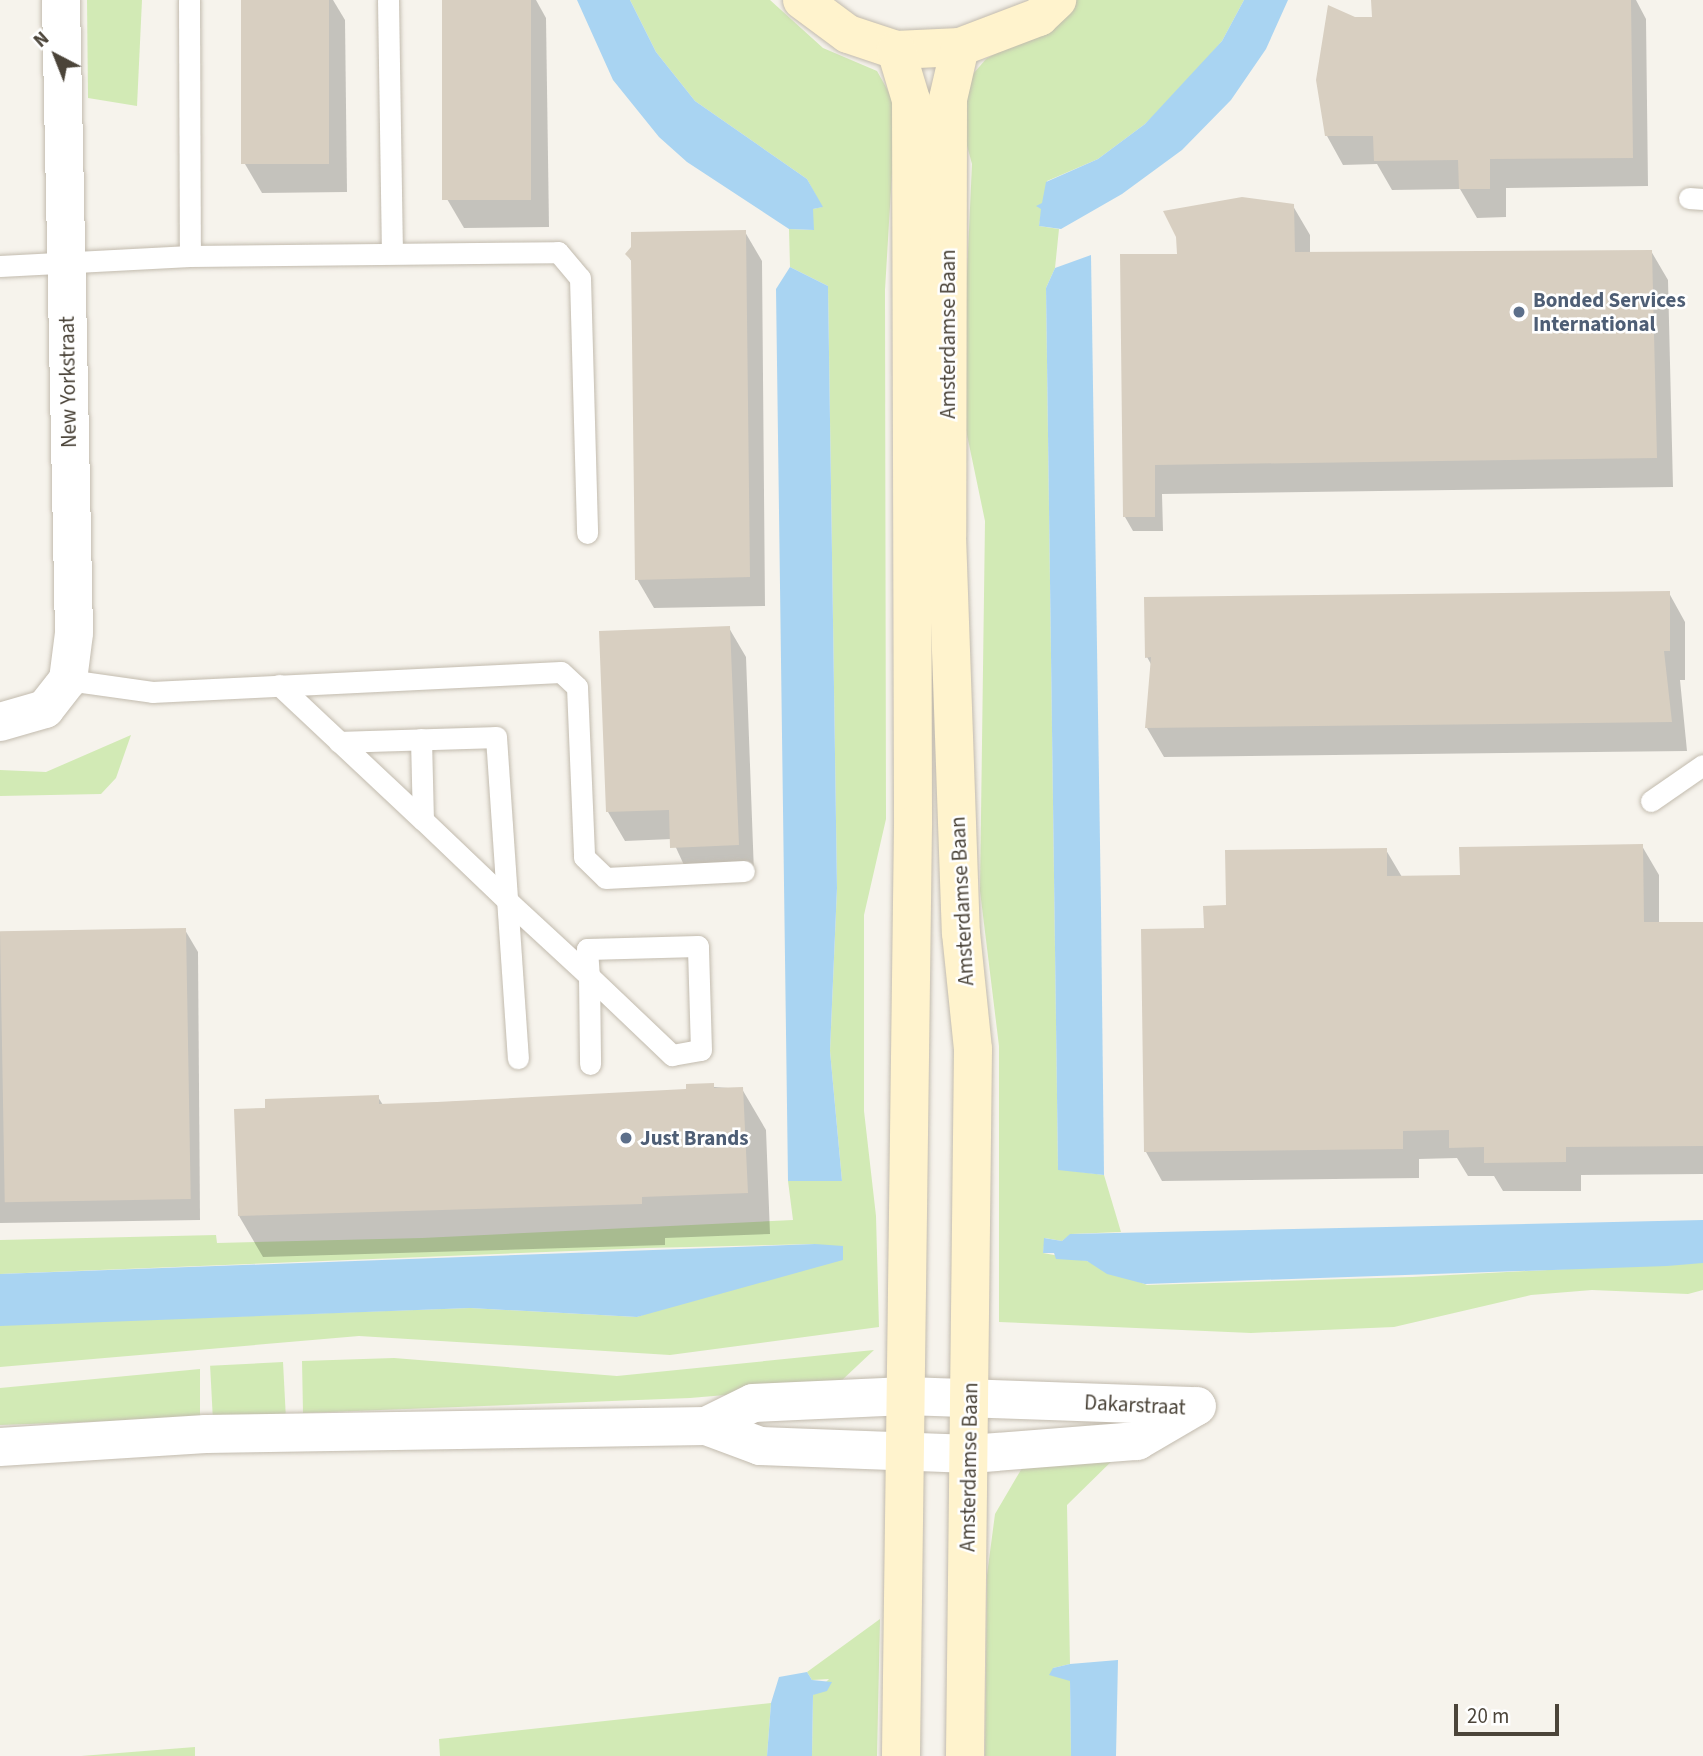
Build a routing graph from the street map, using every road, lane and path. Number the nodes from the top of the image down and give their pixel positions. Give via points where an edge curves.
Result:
1 (61, 0) edge
2 (188, 0) edge
3 (388, 0) edge
4 (802, 0) edge
5 (1057, 0) edge
6 (960, 47) junction
7 (896, 50) junction
8 (392, 253) junction
9 (190, 256) junction
10 (65, 264) junction
11 (0, 266) edge
12 (587, 533) dead end
13 (68, 680) junction
14 (279, 685) junction
15 (0, 722) edge
16 (421, 739) junction
17 (339, 742) junction
18 (1703, 765) edge
19 (1651, 800) dead end
20 (423, 820) junction
21 (744, 871) dead end
22 (510, 903) junction
23 (589, 976) junction
24 (518, 1058) dead end
25 (590, 1064) dead end
26 (906, 1395) junction
27 (972, 1399) junction
28 (706, 1426) junction
29 (0, 1447) edge
30 (905, 1451) junction
31 (971, 1454) junction
32 (901, 1756) edge
33 (965, 1756) edge

1 - 10 street, New Yorkstraat
2 - 9 lane
3 - 8 lane
4 - 7 main road via 848,34
5 - 6 main road via 1039,17
6 - 7 main road
6 - 27 main road, Amsterdamse Baan via 948,99 947,536 961,933 973,1049
7 - 26 main road, Amsterdamse Baan via 911,100 913,825
8 - 9 lane
8 - 12 lane via 558,252 580,278
9 - 10 lane
10 - 11 lane
10 - 13 street, New Yorkstraat via 74,633
13 - 14 lane via 152,692
13 - 15 street via 45,709
14 - 17 lane
14 - 21 lane via 561,672 577,687 584,857 606,878
16 - 17 lane
16 - 20 lane
16 - 22 lane via 496,737
17 - 20 lane
18 - 19 lane
20 - 22 lane
22 - 23 lane
22 - 24 lane
23 - 23 lane via 672,1055 701,1050 698,946 587,949
23 - 25 lane
26 - 27 street
26 - 28 street via 753,1403
26 - 30 main road, Amsterdamse Baan
27 - 31 main road, Amsterdamse Baan
27 - 31 street, Dakarstraat via 1196,1406 1137,1441
28 - 29 street via 206,1434
28 - 30 street via 760,1446
30 - 31 street
30 - 32 main road, Amsterdamse Baan
31 - 33 main road, Amsterdamse Baan

